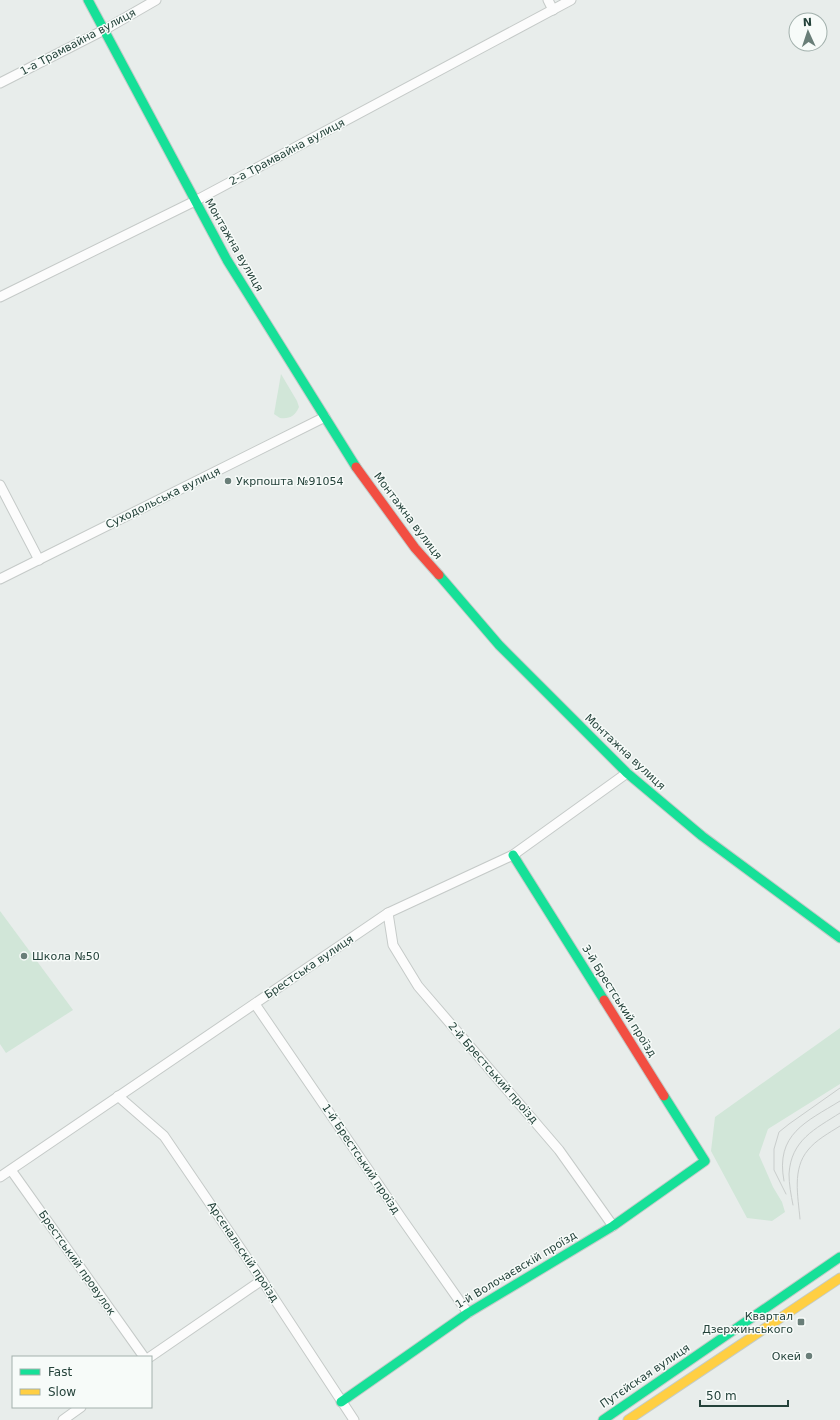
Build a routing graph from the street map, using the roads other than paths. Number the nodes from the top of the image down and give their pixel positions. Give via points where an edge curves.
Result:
1 (88, 0) edge
2 (156, 0) edge
3 (548, 0) edge
4 (571, 0) edge
5 (553, 10) junction
6 (104, 30) junction
7 (0, 83) edge
8 (195, 201) junction
9 (0, 297) edge
10 (326, 417) junction
11 (0, 485) edge
12 (39, 560) junction
13 (0, 580) edge
14 (627, 773) junction
15 (513, 855) junction
16 (388, 913) junction
17 (840, 938) edge
18 (255, 1004) junction
19 (118, 1096) junction
20 (705, 1161) joint
21 (11, 1170) junction
22 (0, 1177) edge
23 (613, 1226) junction
24 (840, 1257) edge
25 (840, 1278) edge
26 (262, 1280) junction
27 (468, 1313) junction
28 (143, 1356) edge
29 (151, 1356) edge
30 (341, 1402) junction
31 (80, 1408) edge
32 (63, 1420) edge
33 (354, 1420) edge
34 (603, 1420) edge
35 (628, 1420) edge

1 - 6 street, Монтажна вулиця
2 - 6 street, 1-а Трамвайна вулиця
3 - 5 street
4 - 5 street, 2-а Трамвайна вулиця
5 - 8 street, 2-а Трамвайна вулиця
6 - 7 street, 1-а Трамвайна вулиця
6 - 8 street, Монтажна вулиця
8 - 9 street, 2-а Трамвайна вулиця
8 - 10 street, Монтажна вулиця via 227,260
10 - 12 street, Суходольська вулиця
10 - 14 street, Монтажна вулиця via 359,470 415,548 498,645
11 - 12 street
12 - 13 street, Суходольська вулиця
14 - 15 street, Брестська вулиця
14 - 17 street, Монтажна вулиця via 702,836
15 - 16 street, Брестська вулиця
15 - 20 street, 3-й Брестський проїзд
16 - 18 street, Брестська вулиця
16 - 23 street, 2-й Брестський проїзд via 393,945 418,986 559,1150
18 - 19 street, Брестська вулиця
18 - 27 street, 1-й Брестський проїзд
19 - 21 street, Брестська вулиця
19 - 26 street, Арсєнальскій проїзд via 164,1136
20 - 23 street, 1-й Волочаєвскій проїзд
21 - 22 street, Брестська вулиця
21 - 28 street, Брестський провулок
23 - 27 street, 1-й Волочаєвскій проїзд
24 - 34 street, Путєйская вулиця
25 - 35 street
26 - 29 street
26 - 30 street, Арсєнальскій проїзд
27 - 30 street, 1-й Волочаєвскій проїзд
30 - 33 street, Арсєнальскій проїзд
31 - 32 street

